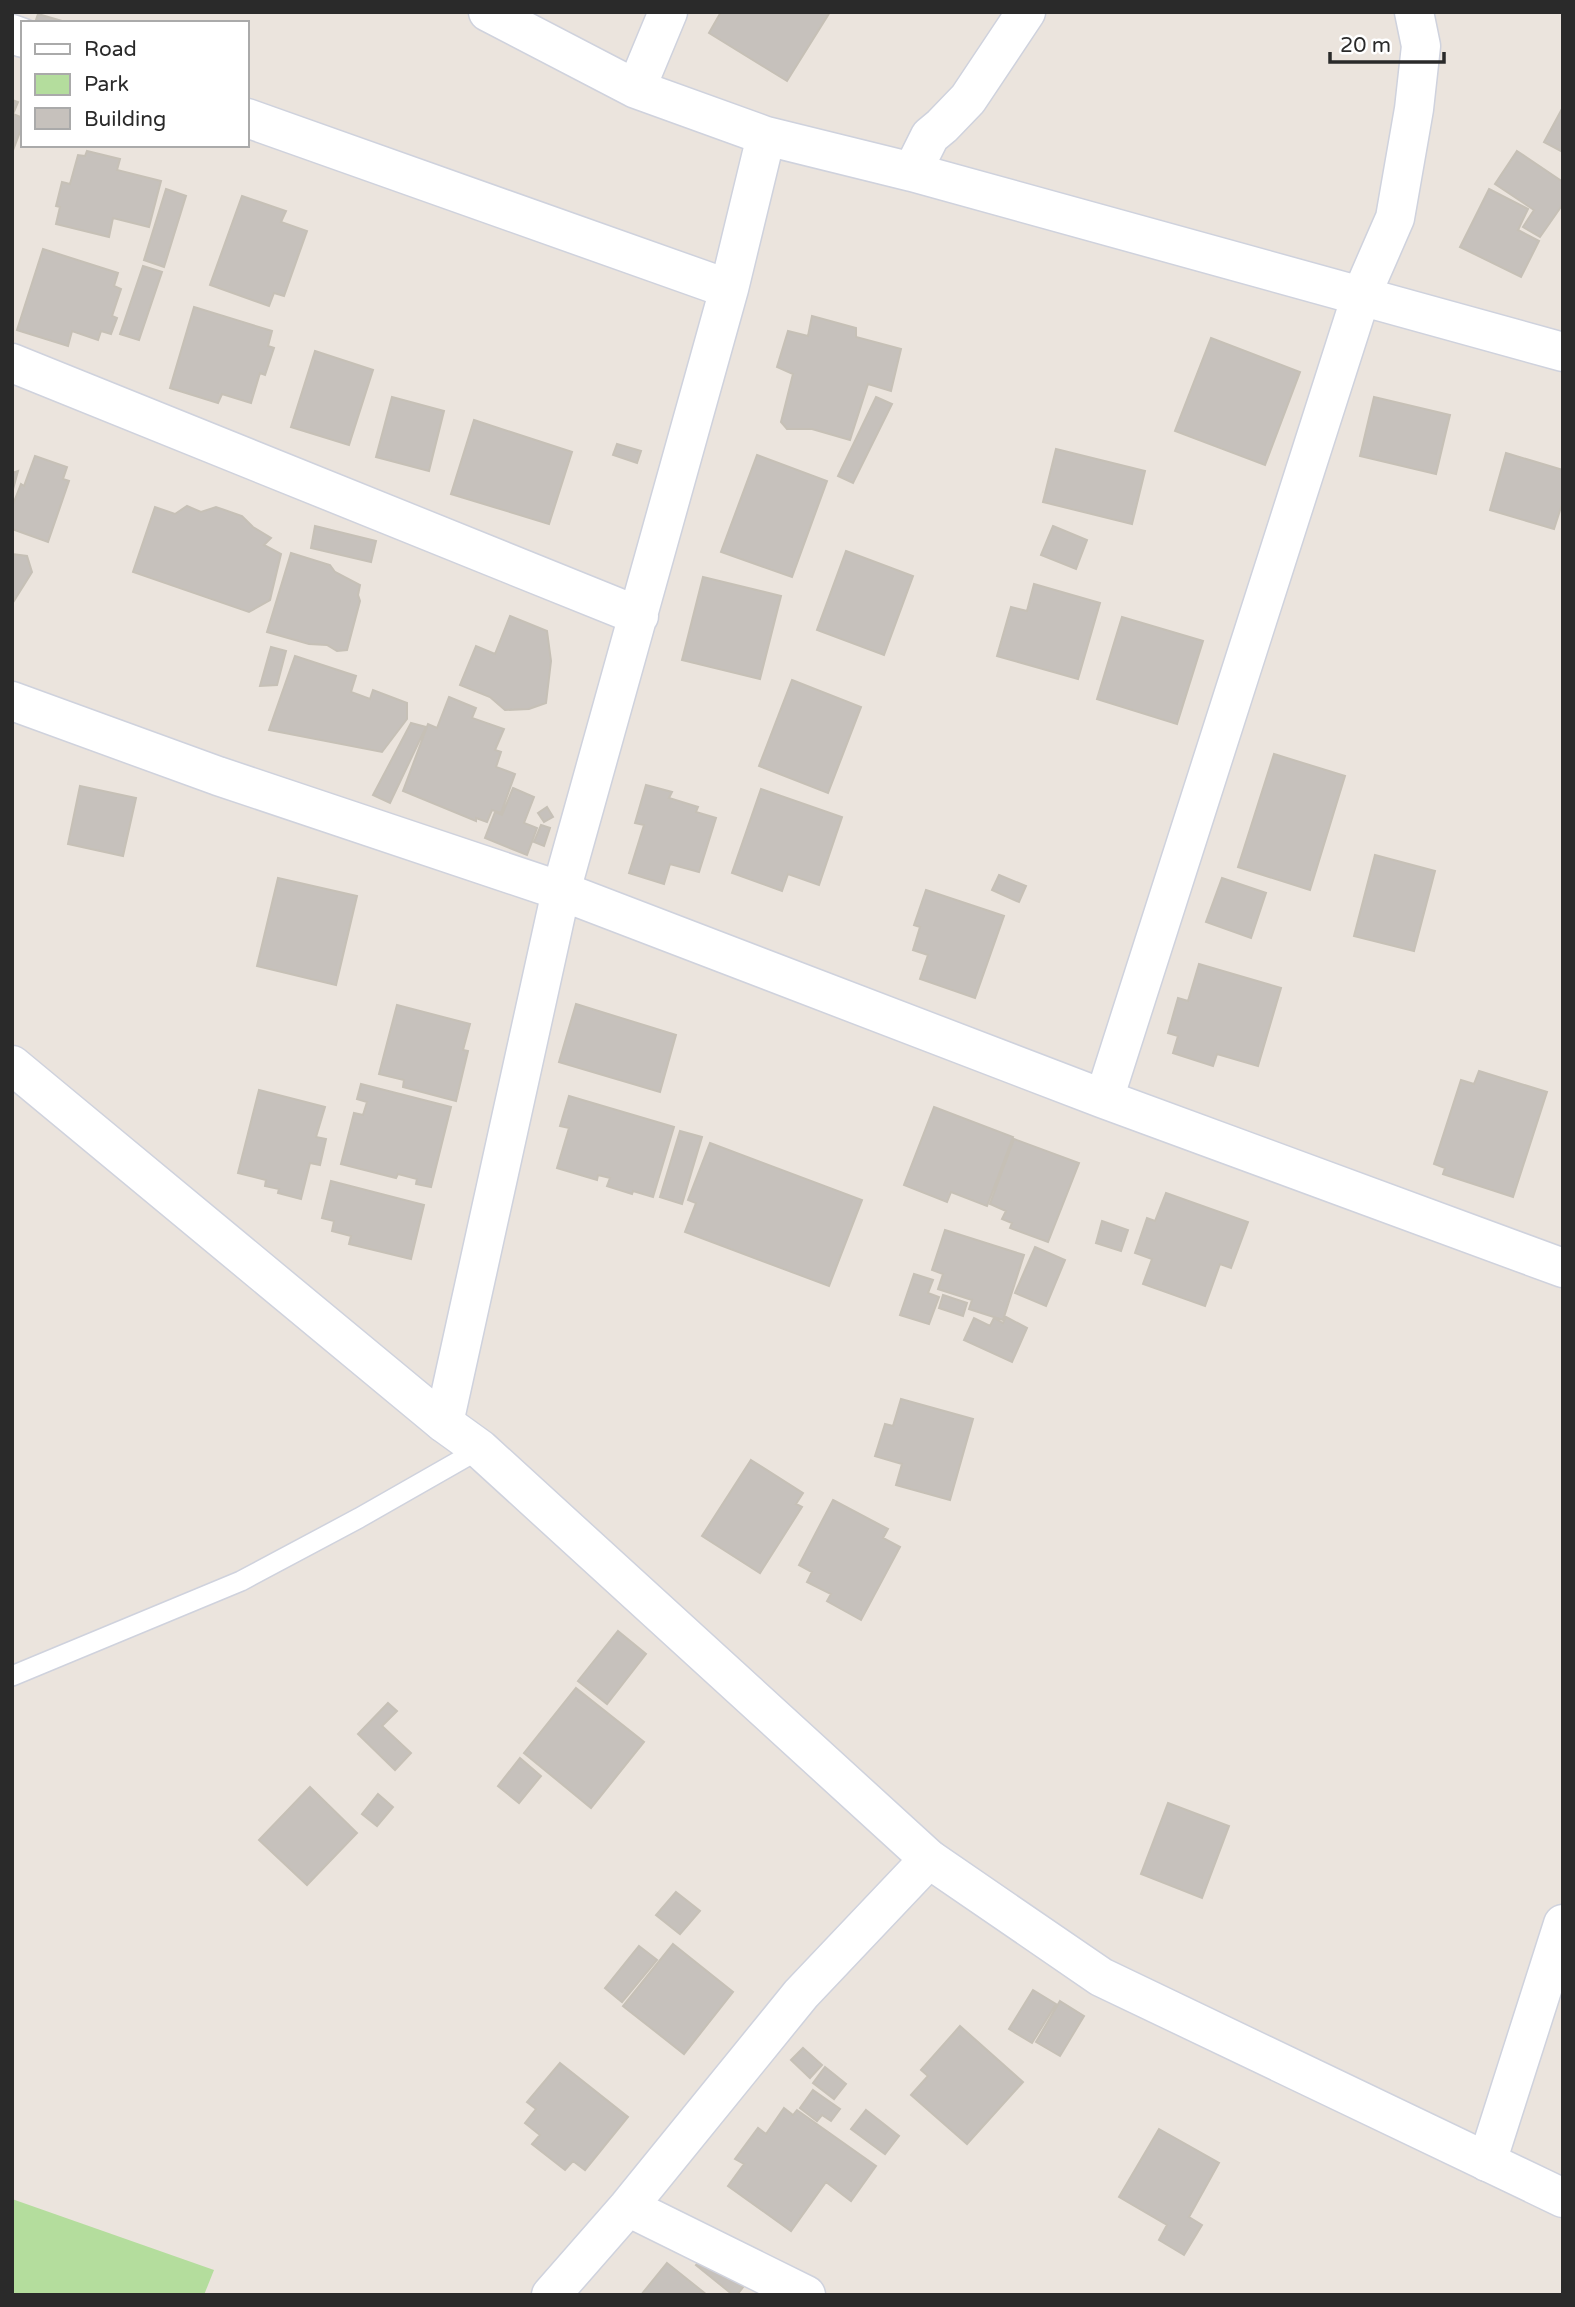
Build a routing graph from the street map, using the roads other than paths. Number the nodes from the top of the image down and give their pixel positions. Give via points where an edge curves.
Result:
1 (488, 12) edge
2 (668, 12) edge
3 (1026, 12) edge
4 (1414, 12) edge
5 (636, 89) junction
6 (248, 118) edge
7 (766, 136) junction
8 (912, 172) junction
9 (729, 289) junction
10 (1361, 296) junction
11 (1563, 352) edge
12 (12, 363) edge
13 (639, 616) junction
14 (12, 701) edge
15 (561, 891) junction
16 (12, 1065) edge
17 (1104, 1099) junction
18 (1563, 1268) edge
19 (444, 1423) junction
20 (480, 1449) junction
21 (12, 1676) edge
22 (929, 1859) junction
23 (1563, 1924) edge
24 (1488, 2162) junction
25 (1563, 2197) edge
26 (628, 2207) junction
27 (551, 2295) edge
28 (806, 2295) edge

1 - 5 street
2 - 5 street
3 - 8 street via 968,99 930,136
4 - 10 street via 1421,46 1395,218
5 - 7 street
6 - 9 street
7 - 8 street
7 - 9 street
8 - 10 street
9 - 13 street
10 - 11 street
10 - 17 street
12 - 13 street
13 - 15 street
14 - 15 street via 218,776
15 - 17 street
15 - 19 street
16 - 19 street
17 - 18 street
19 - 20 street
20 - 21 lane via 241,1581
20 - 22 street
22 - 24 street via 1101,1977
22 - 26 street via 801,1994
23 - 24 street
24 - 25 street
26 - 27 street
26 - 28 street

